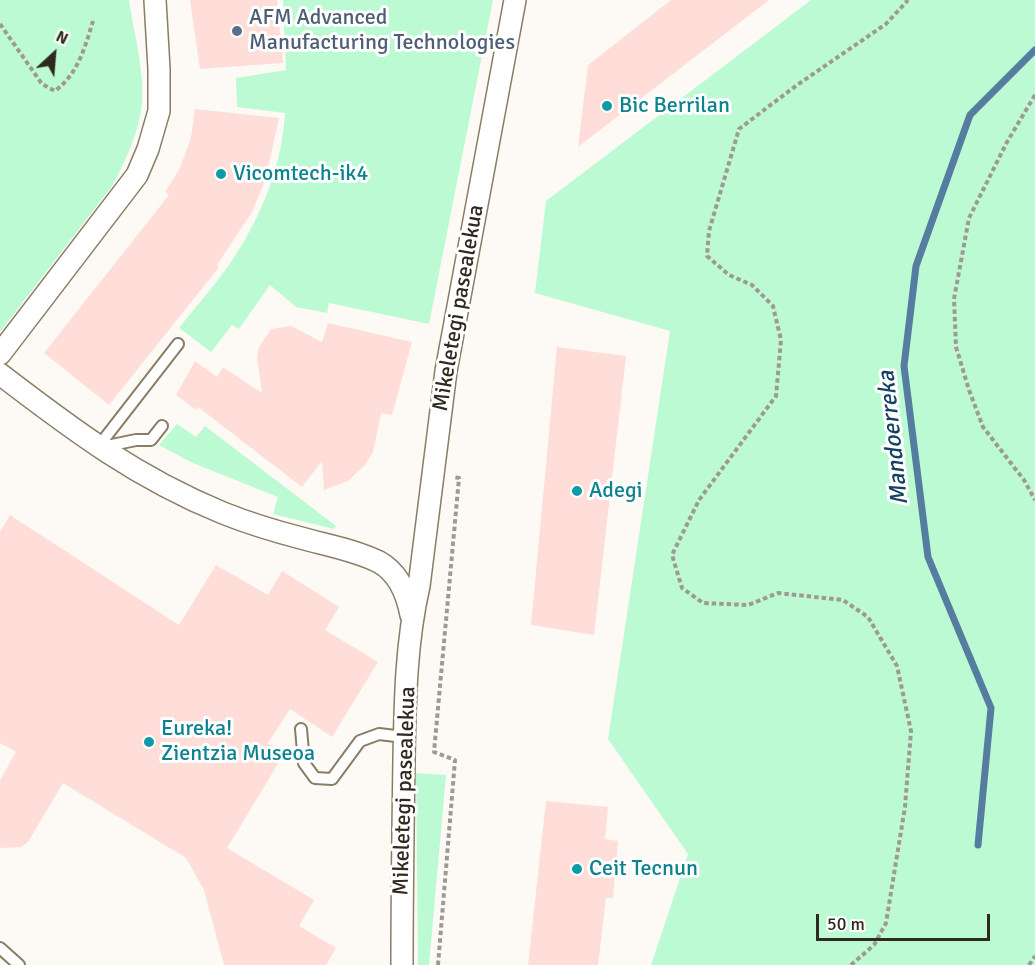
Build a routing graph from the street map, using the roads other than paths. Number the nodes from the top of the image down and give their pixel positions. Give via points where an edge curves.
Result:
1 (155, 0) edge
2 (515, 0) edge
3 (178, 344) dead end
4 (0, 354) edge
5 (0, 374) edge
6 (162, 426) dead end
7 (98, 447) junction
8 (412, 618) junction
9 (301, 729) dead end
10 (404, 737) junction
11 (0, 948) edge
12 (19, 965) edge
13 (402, 965) edge

1 - 4 street via 159,111 137,175
2 - 8 street, Mikeletegi pasealekua via 446,371
3 - 7 lane
5 - 7 street, Mikeletegi pasealekua
6 - 7 lane via 151,440
7 - 8 street, Mikeletegi pasealekua via 169,489 224,513 380,562 401,584
8 - 10 street, Mikeletegi pasealekua
9 - 10 lane via 304,763 315,778 332,779 360,741 380,734
10 - 13 street, Mikeletegi pasealekua
11 - 12 lane

